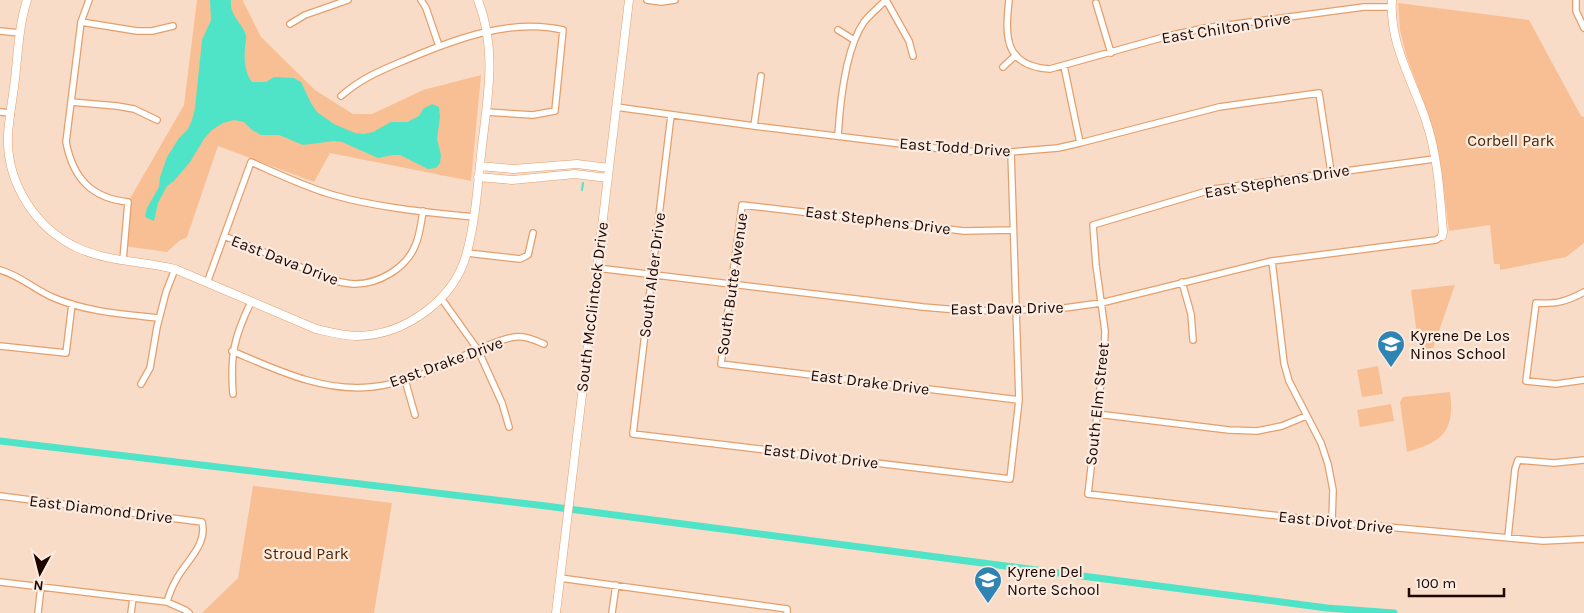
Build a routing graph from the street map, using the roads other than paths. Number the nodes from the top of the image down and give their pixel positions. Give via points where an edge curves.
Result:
1 (28, 0) edge
2 (89, 0) edge
3 (348, 0) edge
4 (421, 0) edge
5 (478, 0) edge
6 (629, 0) edge
7 (647, 0) edge
8 (675, 0) edge
9 (886, 0) edge
10 (1009, 0) edge
11 (1576, 0) edge
12 (1096, 3) dead end
13 (1392, 4) edge
14 (80, 22) junction
15 (290, 24) dead end
16 (173, 26) dead end
17 (1584, 28) edge
18 (838, 30) dead end
19 (0, 31) edge
20 (20, 33) junction
21 (487, 33) junction
22 (854, 40) junction
23 (439, 46) junction
24 (1111, 53) junction
25 (1016, 55) junction
26 (913, 56) dead end
27 (1064, 66) junction
28 (1003, 68) dead end
29 (761, 76) dead end
30 (341, 96) dead end
31 (71, 102) junction
32 (616, 107) junction
33 (0, 112) edge
34 (486, 112) junction
35 (11, 113) junction
36 (671, 115) junction
37 (158, 120) dead end
38 (754, 126) junction
39 (838, 136) junction
40 (1080, 144) junction
41 (1011, 152) junction
42 (1434, 159) junction
43 (480, 166) junction
44 (609, 168) junction
45 (1331, 172) junction
46 (478, 177) junction
47 (608, 178) junction
48 (742, 205) joint
49 (423, 211) junction
50 (473, 217) junction
51 (1094, 225) joint
52 (1013, 230) junction
53 (533, 233) dead end
54 (224, 236) junction
55 (1442, 236) joint
56 (467, 253) junction
57 (123, 260) junction
58 (1272, 261) junction
59 (597, 268) junction
60 (175, 269) junction
61 (0, 270) edge
62 (651, 275) junction
63 (1182, 282) junction
64 (207, 283) junction
65 (731, 284) junction
66 (1584, 292) edge
67 (441, 298) junction
68 (251, 302) junction
69 (1101, 303) junction
70 (72, 304) junction
71 (1016, 311) junction
72 (159, 318) junction
73 (1194, 340) dead end
74 (544, 344) dead end
75 (0, 346) edge
76 (478, 350) junction
77 (232, 351) junction
78 (721, 364) joint
79 (405, 380) junction
80 (1584, 380) edge
81 (141, 384) dead end
82 (233, 394) dead end
83 (1019, 400) junction
84 (415, 414) dead end
85 (1097, 414) junction
86 (1306, 416) junction
87 (509, 427) dead end
88 (633, 434) joint
89 (1584, 460) edge
90 (1088, 494) joint
91 (0, 496) edge
92 (1332, 522) junction
93 (1508, 537) junction
94 (1584, 539) edge
95 (560, 578) junction
96 (0, 582) edge
97 (616, 585) junction
98 (41, 586) junction
99 (133, 598) junction
100 (166, 602) junction
101 (787, 611) edge
102 (38, 613) edge
103 (131, 613) edge
104 (188, 613) edge
105 (556, 613) edge
106 (612, 613) edge

1 - 20 street
2 - 14 street
3 - 15 street via 305,15
4 - 23 street
5 - 21 street
6 - 32 street, South McClintock Drive
7 - 8 street
9 - 22 street via 864,22
9 - 26 street via 909,41
10 - 25 street via 1006,29
11 - 17 street via 1576,12
12 - 24 street
13 - 24 street, East Chilton Drive via 1205,28
13 - 42 street via 1394,31 1401,57 1426,122
14 - 16 street via 137,31
14 - 31 street
18 - 22 street
19 - 20 street
20 - 35 street
21 - 23 street
21 - 34 street via 490,52
21 - 34 street via 530,26 563,30 554,111 533,115
22 - 39 street via 846,69
23 - 30 street via 371,75
24 - 27 street, East Chilton Drive
25 - 27 street, East Chilton Drive via 1036,68
25 - 28 street
27 - 40 street
29 - 38 street
31 - 37 street via 126,107
31 - 57 street via 66,142 76,172 88,187 99,194 128,202
32 - 36 street, East Todd Drive
32 - 44 street, South McClintock Drive
33 - 35 street
34 - 43 street
35 - 57 street via 9,157 21,194 31,210 62,239 101,256
36 - 38 street, East Todd Drive
36 - 62 street, South Alder Drive
38 - 39 street, East Todd Drive
39 - 41 street, East Todd Drive via 959,151
40 - 41 street, East Todd Drive
40 - 45 street, East Todd Drive via 1219,107 1319,94
41 - 52 street
42 - 45 street, East Stephens Drive
42 - 55 street
43 - 44 street via 513,169 577,164
43 - 46 street
44 - 47 street, South McClintock Drive
45 - 51 street, East Stephens Drive via 1214,189
46 - 47 street via 512,180 576,174
46 - 50 street
47 - 59 street, South McClintock Drive
48 - 52 street, East Stephens Drive via 964,231
48 - 65 street, South Butte Avenue
49 - 50 street
49 - 54 street, East Dava Drive via 414,248 404,263 372,282 335,281
49 - 54 street via 381,206 334,195 251,162
50 - 56 street
51 - 69 street, South Elm Street
52 - 71 street
53 - 56 street via 528,255 520,259
54 - 64 street
55 - 58 street, East Dava Drive via 1436,240
56 - 67 street
57 - 60 street
58 - 63 street, East Dava Drive
58 - 86 street via 1284,363
59 - 62 street, East Dava Drive
59 - 95 street, South McClintock Drive
60 - 64 street
60 - 72 street
61 - 70 street
62 - 65 street, East Dava Drive
62 - 88 street, South Alder Drive
63 - 69 street, East Dava Drive
63 - 73 street
64 - 68 street
65 - 71 street, East Dava Drive via 928,308
65 - 78 street, South Butte Avenue
66 - 80 street via 1553,304 1536,303 1526,381 1556,384
67 - 68 street via 424,314 405,324 357,336 316,329
67 - 76 street
68 - 77 street
69 - 71 street, East Dava Drive via 1057,310
69 - 85 street, South Elm Street via 1105,331
70 - 72 street via 94,311
70 - 75 street via 66,354
71 - 83 street
72 - 81 street via 150,368
74 - 76 street, East Drake Drive via 530,338 514,338
76 - 79 street, East Drake Drive
76 - 87 street
77 - 79 street, East Drake Drive via 293,376 329,386 372,387
77 - 82 street
78 - 83 street, East Drake Drive
79 - 84 street
83 - 88 street, East Divot Drive via 1010,479
85 - 86 street via 1257,432
85 - 90 street, South Elm Street
86 - 92 street via 1328,464 1333,490
89 - 93 street via 1518,460
90 - 92 street, East Divot Drive
91 - 100 street, East Diamond Drive via 202,522 201,540 176,579
92 - 93 street, East Divot Drive
93 - 94 street, East Divot Drive via 1544,541
95 - 97 street
95 - 105 street, South McClintock Drive
96 - 98 street
97 - 101 street
97 - 106 street
98 - 99 street
98 - 102 street
99 - 100 street
99 - 103 street
100 - 104 street

